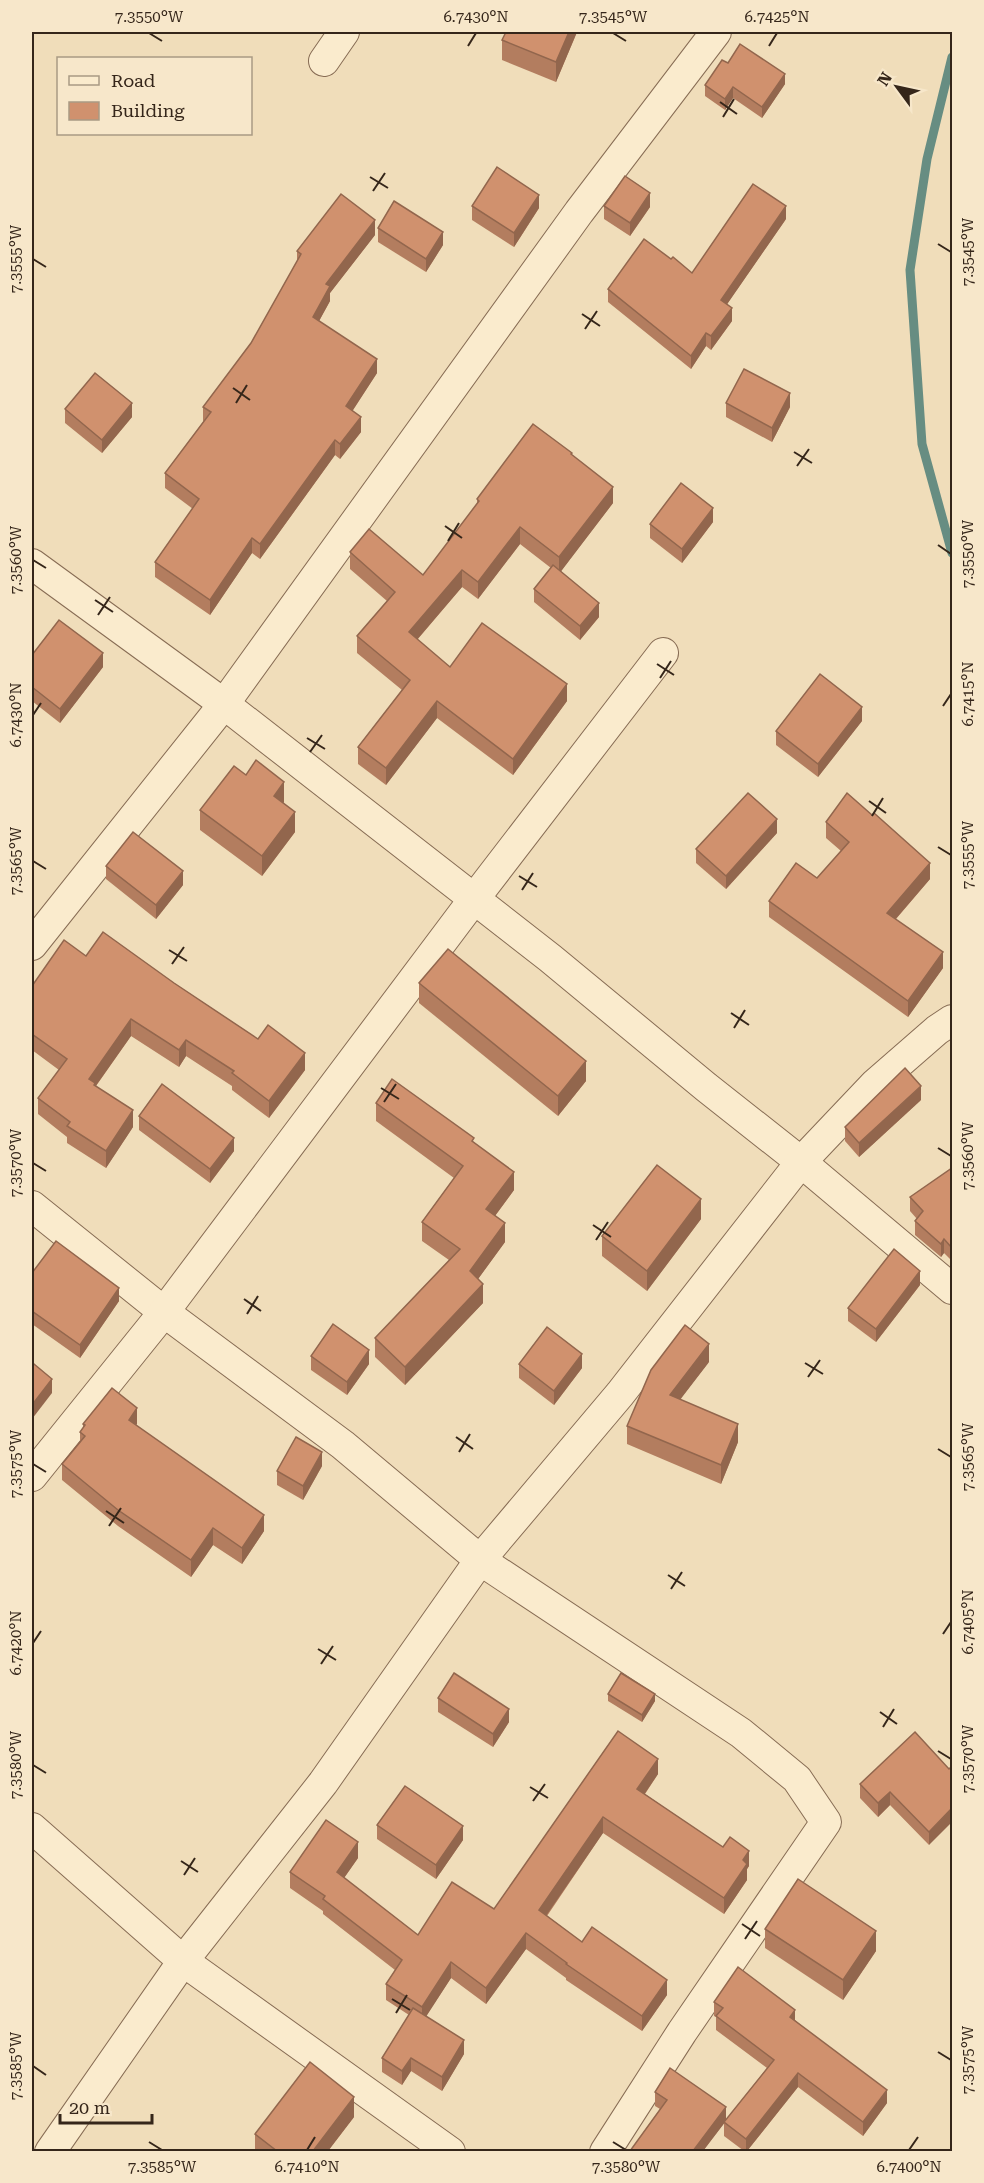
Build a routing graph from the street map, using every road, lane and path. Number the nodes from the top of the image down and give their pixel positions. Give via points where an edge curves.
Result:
1 (344, 32) edge
2 (716, 32) edge
3 (324, 61) dead end
4 (32, 564) edge
5 (663, 653) dead end
6 (224, 704) junction
7 (474, 899) junction
8 (32, 945) edge
9 (952, 1020) edge
10 (801, 1161) junction
11 (32, 1206) edge
12 (952, 1289) edge
13 (164, 1312) junction
14 (32, 1476) edge
15 (480, 1560) junction
16 (32, 1828) edge
17 (183, 1961) junction
18 (50, 2151) edge
19 (450, 2151) edge
20 (605, 2151) edge

1 - 3 street
2 - 6 street via 579,212
4 - 6 street
5 - 7 street
6 - 7 street
6 - 8 street
7 - 10 street
7 - 13 street
9 - 10 street via 875,1084
10 - 12 street
10 - 15 street via 620,1394
11 - 13 street
13 - 14 street
13 - 15 street via 343,1444
15 - 17 street via 323,1784
15 - 20 street via 741,1733 796,1779 826,1822
16 - 17 street
17 - 18 street
17 - 19 street

